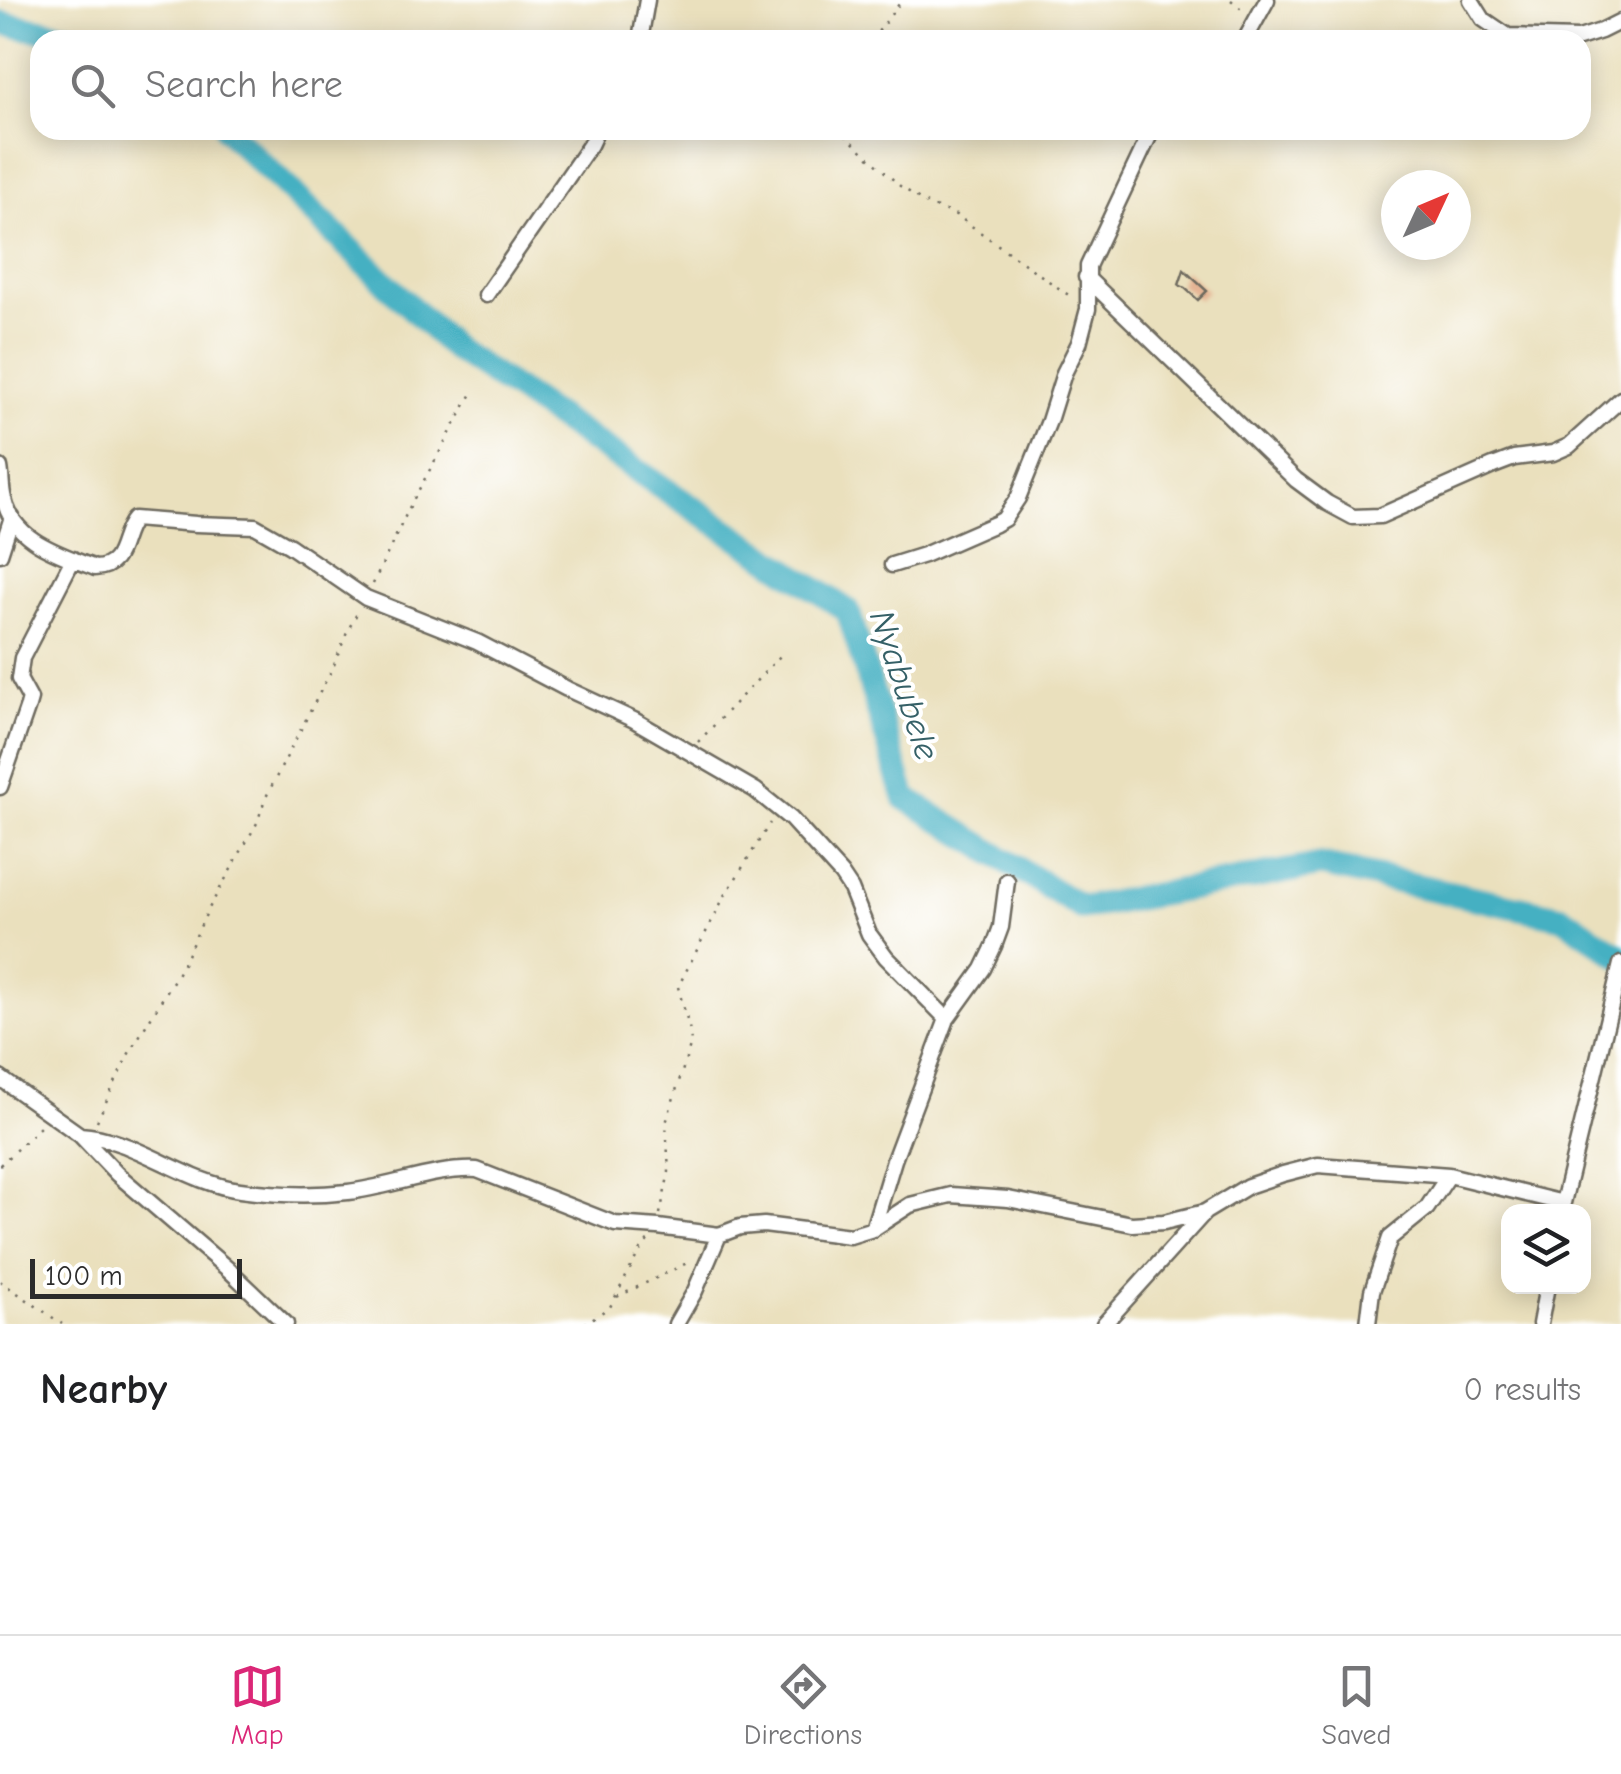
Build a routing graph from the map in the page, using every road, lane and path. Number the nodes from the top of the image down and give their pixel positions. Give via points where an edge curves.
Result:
1 (647, 0) edge
2 (902, 0) edge
3 (1231, 0) edge
4 (1267, 0) edge
5 (1471, 0) edge
6 (1247, 13) dead end
7 (1621, 20) edge
8 (642, 30) edge
9 (880, 30) edge
10 (1250, 30) edge
11 (1499, 30) edge
12 (1591, 35) edge
13 (592, 140) edge
14 (850, 140) edge
15 (1147, 140) edge
16 (1086, 277) junction
17 (486, 296) dead end
18 (1088, 309) junction
19 (474, 390) dead end
20 (1621, 399) edge
21 (0, 467) edge
22 (12, 517) junction
23 (0, 554) edge
24 (73, 559) junction
25 (892, 565) dead end
26 (366, 598) junction
27 (784, 652) dead end
28 (690, 750) junction
29 (0, 787) edge
30 (778, 809) junction
31 (1007, 881) dead end
32 (1621, 964) edge
33 (947, 1019) junction
34 (0, 1078) edge
35 (56, 1117) junction
36 (86, 1135) junction
37 (0, 1165) edge
38 (1449, 1175) junction
39 (1548, 1204) edge
40 (1563, 1204) edge
41 (1204, 1212) junction
42 (658, 1227) junction
43 (873, 1229) junction
44 (716, 1241) junction
45 (0, 1282) edge
46 (1546, 1294) edge
47 (616, 1298) junction
48 (62, 1324) edge
49 (286, 1324) edge
50 (584, 1324) edge
51 (676, 1324) edge
52 (1104, 1324) edge
53 (1368, 1324) edge
54 (1540, 1324) edge

1 - 8 street
2 - 9 path
3 - 6 path
4 - 10 street
5 - 11 street
7 - 12 street
13 - 17 street
14 - 18 path via 900,186 956,214
15 - 16 street
16 - 18 street
16 - 20 street via 1296,480 1353,517 1380,516 1514,458 1553,454
18 - 25 street via 1014,507 995,524
19 - 26 path
21 - 22 street
22 - 23 street
22 - 24 street via 32,542
24 - 26 street via 107,566 134,519 255,526
24 - 29 street via 22,658 19,679 30,698
26 - 28 street via 477,642
26 - 36 path via 257,824
27 - 28 path
28 - 30 street
30 - 33 street via 842,874 886,958
30 - 42 path via 678,986 691,1043 666,1123 669,1172
31 - 33 street via 994,946
32 - 40 street
33 - 43 street
34 - 35 street
35 - 36 street
35 - 37 path
36 - 42 street via 235,1190 350,1192 477,1170 615,1224
36 - 49 street via 117,1174
38 - 39 street
38 - 41 street via 1318,1165 1248,1186
38 - 53 street via 1427,1208 1390,1238
41 - 43 street via 1132,1224 1008,1198 951,1194 910,1205
41 - 52 street
42 - 44 street
42 - 47 path
43 - 44 street via 850,1236 764,1225
44 - 47 path
44 - 51 street
45 - 48 path
46 - 54 street
47 - 50 path

